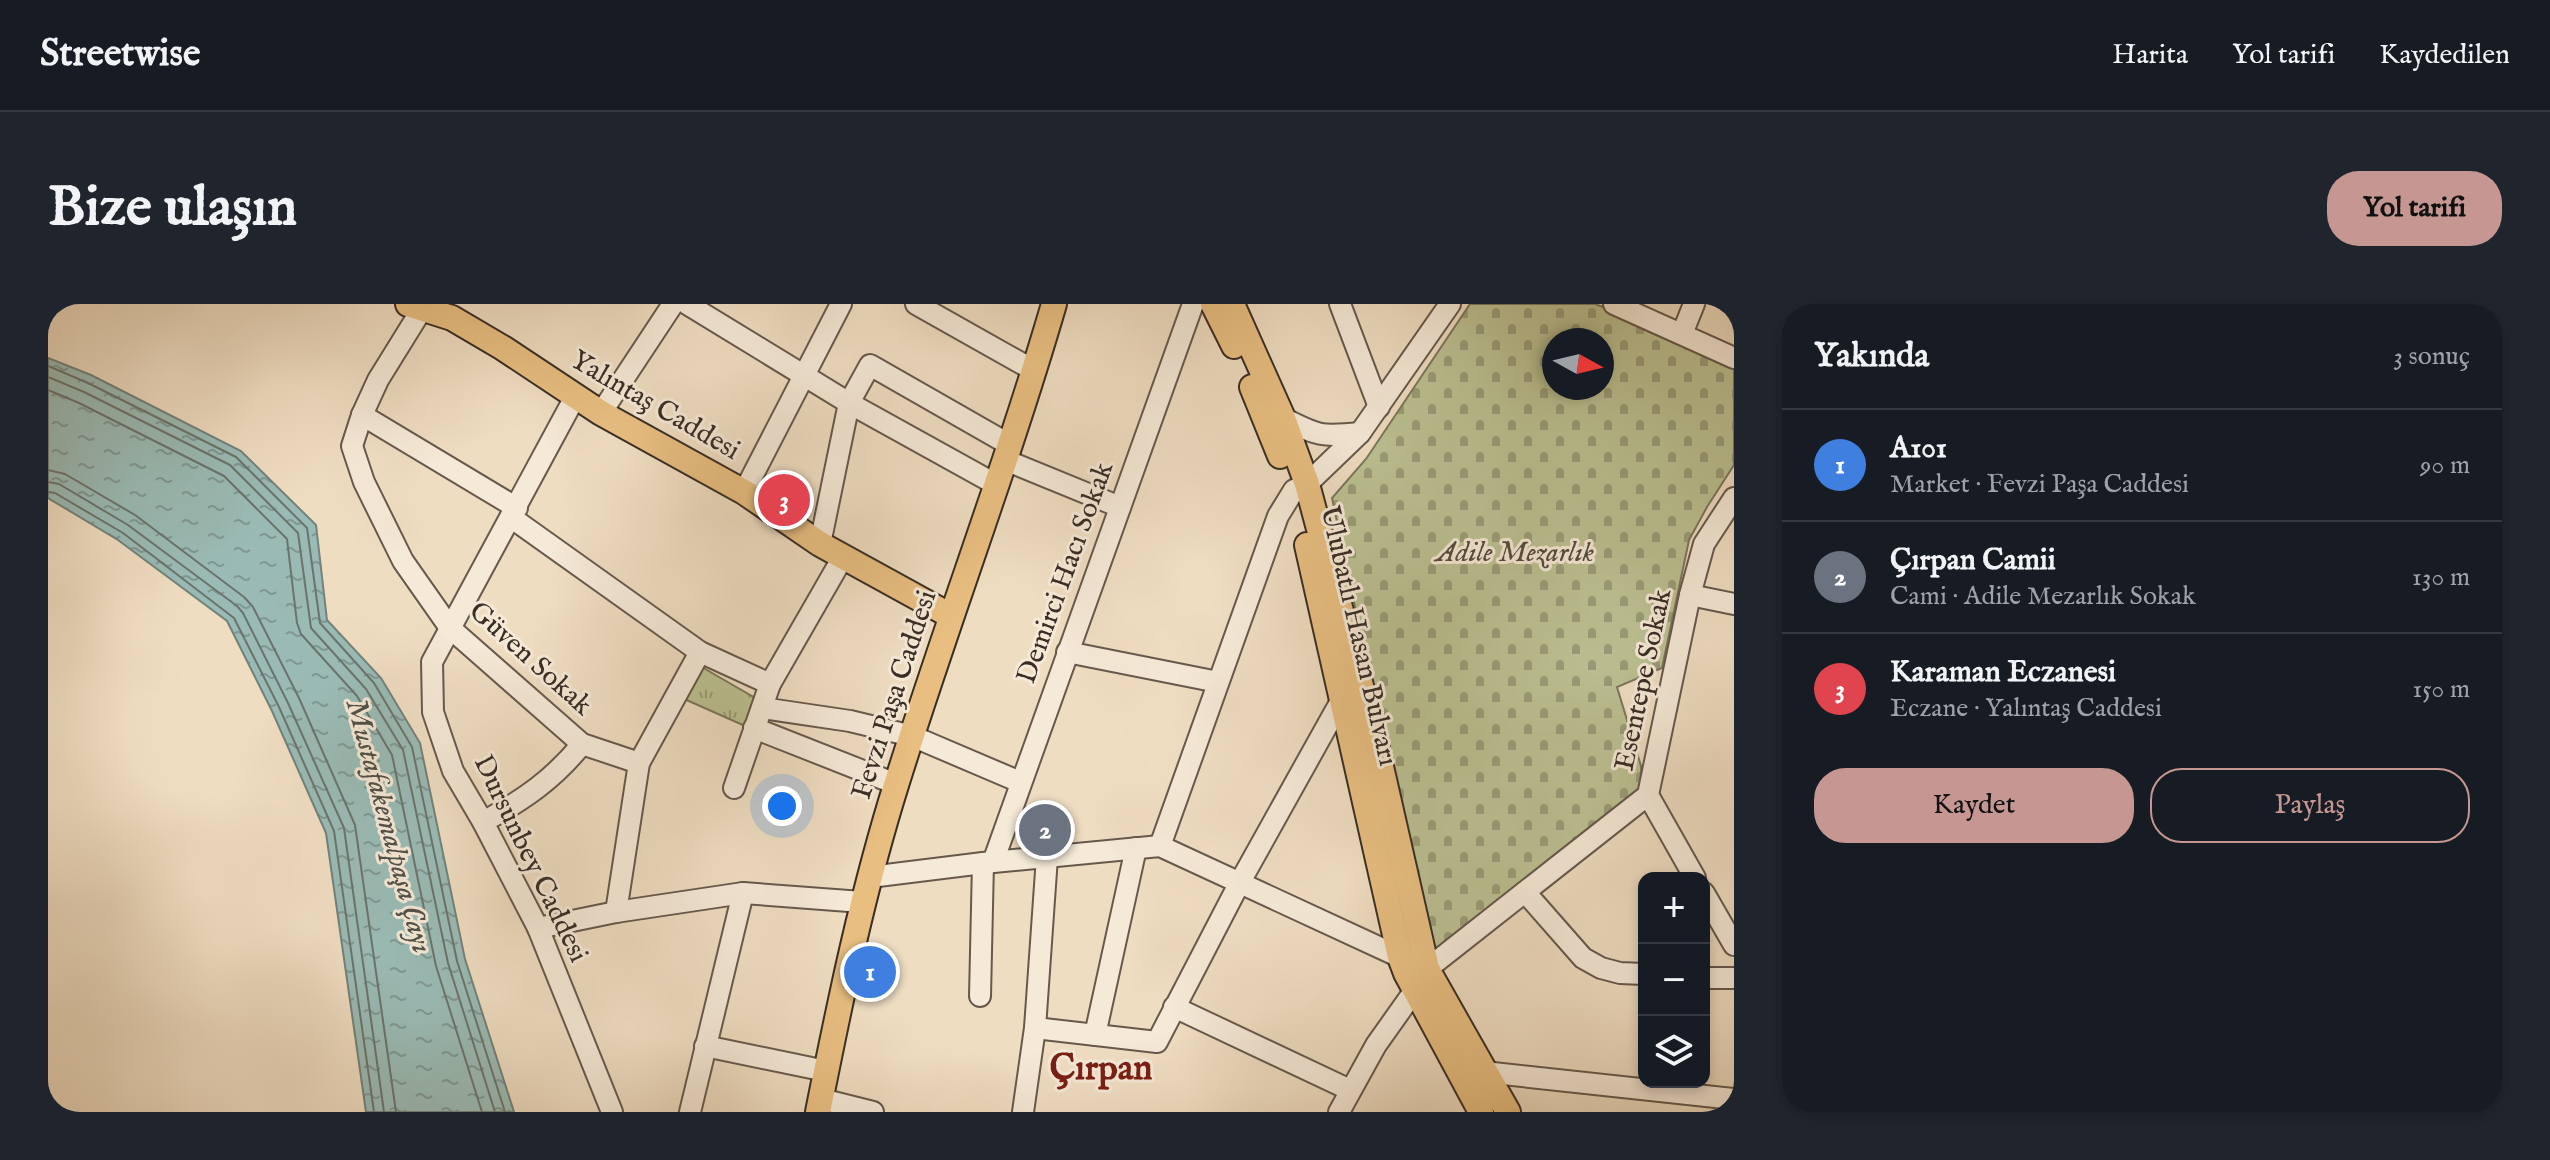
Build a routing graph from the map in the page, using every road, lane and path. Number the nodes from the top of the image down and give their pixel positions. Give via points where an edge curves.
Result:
1 (673, 304) edge
2 (687, 304) edge
3 (841, 304) edge
4 (916, 304) edge
5 (1054, 304) edge
6 (1193, 304) edge
7 (1213, 304) edge
8 (1232, 304) edge
9 (1340, 304) edge
10 (1450, 304) edge
11 (1614, 304) edge
12 (1694, 304) edge
13 (415, 306) edge
14 (1682, 334) junction
15 (1734, 358) edge
16 (1035, 371) junction
17 (804, 375) junction
18 (575, 397) junction
19 (849, 403) junction
20 (1379, 407) junction
21 (601, 413) junction
22 (362, 415) junction
23 (1283, 418) junction
24 (1360, 433) junction
25 (1008, 452) junction
26 (997, 485) junction
27 (1301, 487) junction
28 (744, 492) junction
29 (1734, 498) edge
30 (1120, 507) junction
31 (514, 513) junction
32 (820, 544) junction
33 (843, 557) junction
34 (1690, 595) junction
35 (1734, 604) edge
36 (951, 616) junction
37 (450, 628) junction
38 (700, 652) junction
39 (1067, 652) junction
40 (1218, 682) junction
41 (770, 684) junction
42 (1342, 699) junction
43 (762, 708) junction
44 (754, 728) junction
45 (912, 736) junction
46 (582, 744) junction
47 (639, 763) junction
48 (1020, 782) junction
49 (896, 784) junction
50 (734, 788) dead end
51 (1648, 795) junction
52 (483, 822) junction
53 (1160, 846) junction
54 (1136, 848) junction
55 (1047, 857) junction
56 (988, 862) junction
57 (1692, 872) edge
58 (870, 877) junction
59 (1240, 882) junction
60 (1525, 892) junction
61 (743, 893) junction
62 (862, 902) junction
63 (1710, 903) edge
64 (616, 912) junction
65 (538, 928) junction
66 (1734, 945) edge
67 (1412, 972) junction
68 (1638, 974) edge
69 (1710, 978) edge
70 (1734, 978) edge
71 (980, 996) dead end
72 (1174, 1007) junction
73 (1035, 1028) junction
74 (1095, 1035) junction
75 (705, 1046) junction
76 (826, 1071) junction
77 (1484, 1072) junction
78 (1350, 1090) junction
79 (1734, 1099) edge
80 (819, 1105) edge
81 (612, 1112) edge
82 (690, 1112) edge
83 (873, 1112) edge
84 (1023, 1112) edge
85 (1339, 1112) edge
86 (1481, 1112) edge
87 (1508, 1112) edge

1 - 21 street
2 - 17 street
3 - 17 street
4 - 16 street
5 - 16 main road, Fevzi Paşa Caddesi
6 - 30 street, Demirci Hacı Sokak
7 - 27 main road, Ulubatlı Hasan Bulvarı
8 - 23 main road, Ulubatlı Hasan Bulvarı
9 - 20 street
10 - 20 street
11 - 14 street
12 - 14 street
13 - 18 main road, Yalıntaş Caddesi via 452,318
13 - 22 street, Güven Sokak
14 - 15 street
16 - 25 main road, Fevzi Paşa Caddesi
17 - 19 street
17 - 28 street
18 - 21 main road, Yalıntaş Caddesi
18 - 31 street, Dursunbey Caddesi
19 - 25 street via 870,365
19 - 26 street
19 - 32 street
20 - 24 street
21 - 28 main road, Yalıntaş Caddesi
22 - 31 street
22 - 37 street, Güven Sokak via 352,446 364,482 403,561
23 - 24 street via 1325,436
23 - 27 main road, Ulubatlı Hasan Bulvarı
24 - 27 street
25 - 26 main road, Fevzi Paşa Caddesi
25 - 30 street
26 - 36 main road, Fevzi Paşa Caddesi
27 - 40 street via 1278,516
27 - 42 main road, Ulubatlı Hasan Bulvarı
27 - 67 main road, Ulubatlı Hasan Bulvarı via 1372,727
28 - 32 main road, Yalıntaş Caddesi
29 - 34 street, Esentepe Sokak via 1704,544
30 - 39 street, Demirci Hacı Sokak
31 - 37 street, Dursunbey Caddesi
31 - 38 street
32 - 33 main road, Yalıntaş Caddesi
33 - 36 main road, Yalıntaş Caddesi
33 - 41 street
34 - 35 street
34 - 51 street, Esentepe Sokak
36 - 45 main road, Fevzi Paşa Caddesi
37 - 46 street, Güven Sokak
37 - 52 street, Dursunbey Caddesi via 432,662 433,712 453,771
38 - 41 street
38 - 47 street
39 - 40 street
39 - 48 street, Demirci Hacı Sokak
40 - 53 street
41 - 43 street
42 - 59 street
42 - 67 main road, Ulubatlı Hasan Bulvarı
43 - 44 street
43 - 45 street
44 - 49 street
44 - 50 street
45 - 48 street
45 - 49 main road, Fevzi Paşa Caddesi
46 - 47 street, Güven Sokak
46 - 52 street via 524,800
47 - 64 street
48 - 56 street, Demirci Hacı Sokak
49 - 58 main road, Fevzi Paşa Caddesi
51 - 57 street
51 - 60 street, Esentepe Sokak
52 - 65 street, Dursunbey Caddesi
53 - 54 street
53 - 59 street
54 - 55 street
54 - 74 street
55 - 56 street
55 - 73 street
56 - 58 street
56 - 71 street, Demirci Hacı Sokak
58 - 62 main road, Fevzi Paşa Caddesi
59 - 67 street
59 - 72 street
60 - 67 street, Esentepe Sokak
60 - 68 street via 1583,958 1601,968
61 - 62 street
61 - 64 street
61 - 75 street
62 - 76 main road, Fevzi Paşa Caddesi
63 - 66 street
64 - 65 street
65 - 81 street, Dursunbey Caddesi
67 - 77 main road
67 - 78 street, Esentepe Sokak
67 - 86 main road
69 - 70 street
72 - 74 street via 1157,1042
72 - 78 street
73 - 74 street
73 - 84 street
75 - 76 street
75 - 82 street
76 - 80 main road, Fevzi Paşa Caddesi
77 - 79 street
77 - 87 main road
78 - 85 street, Esentepe Sokak
80 - 83 street

